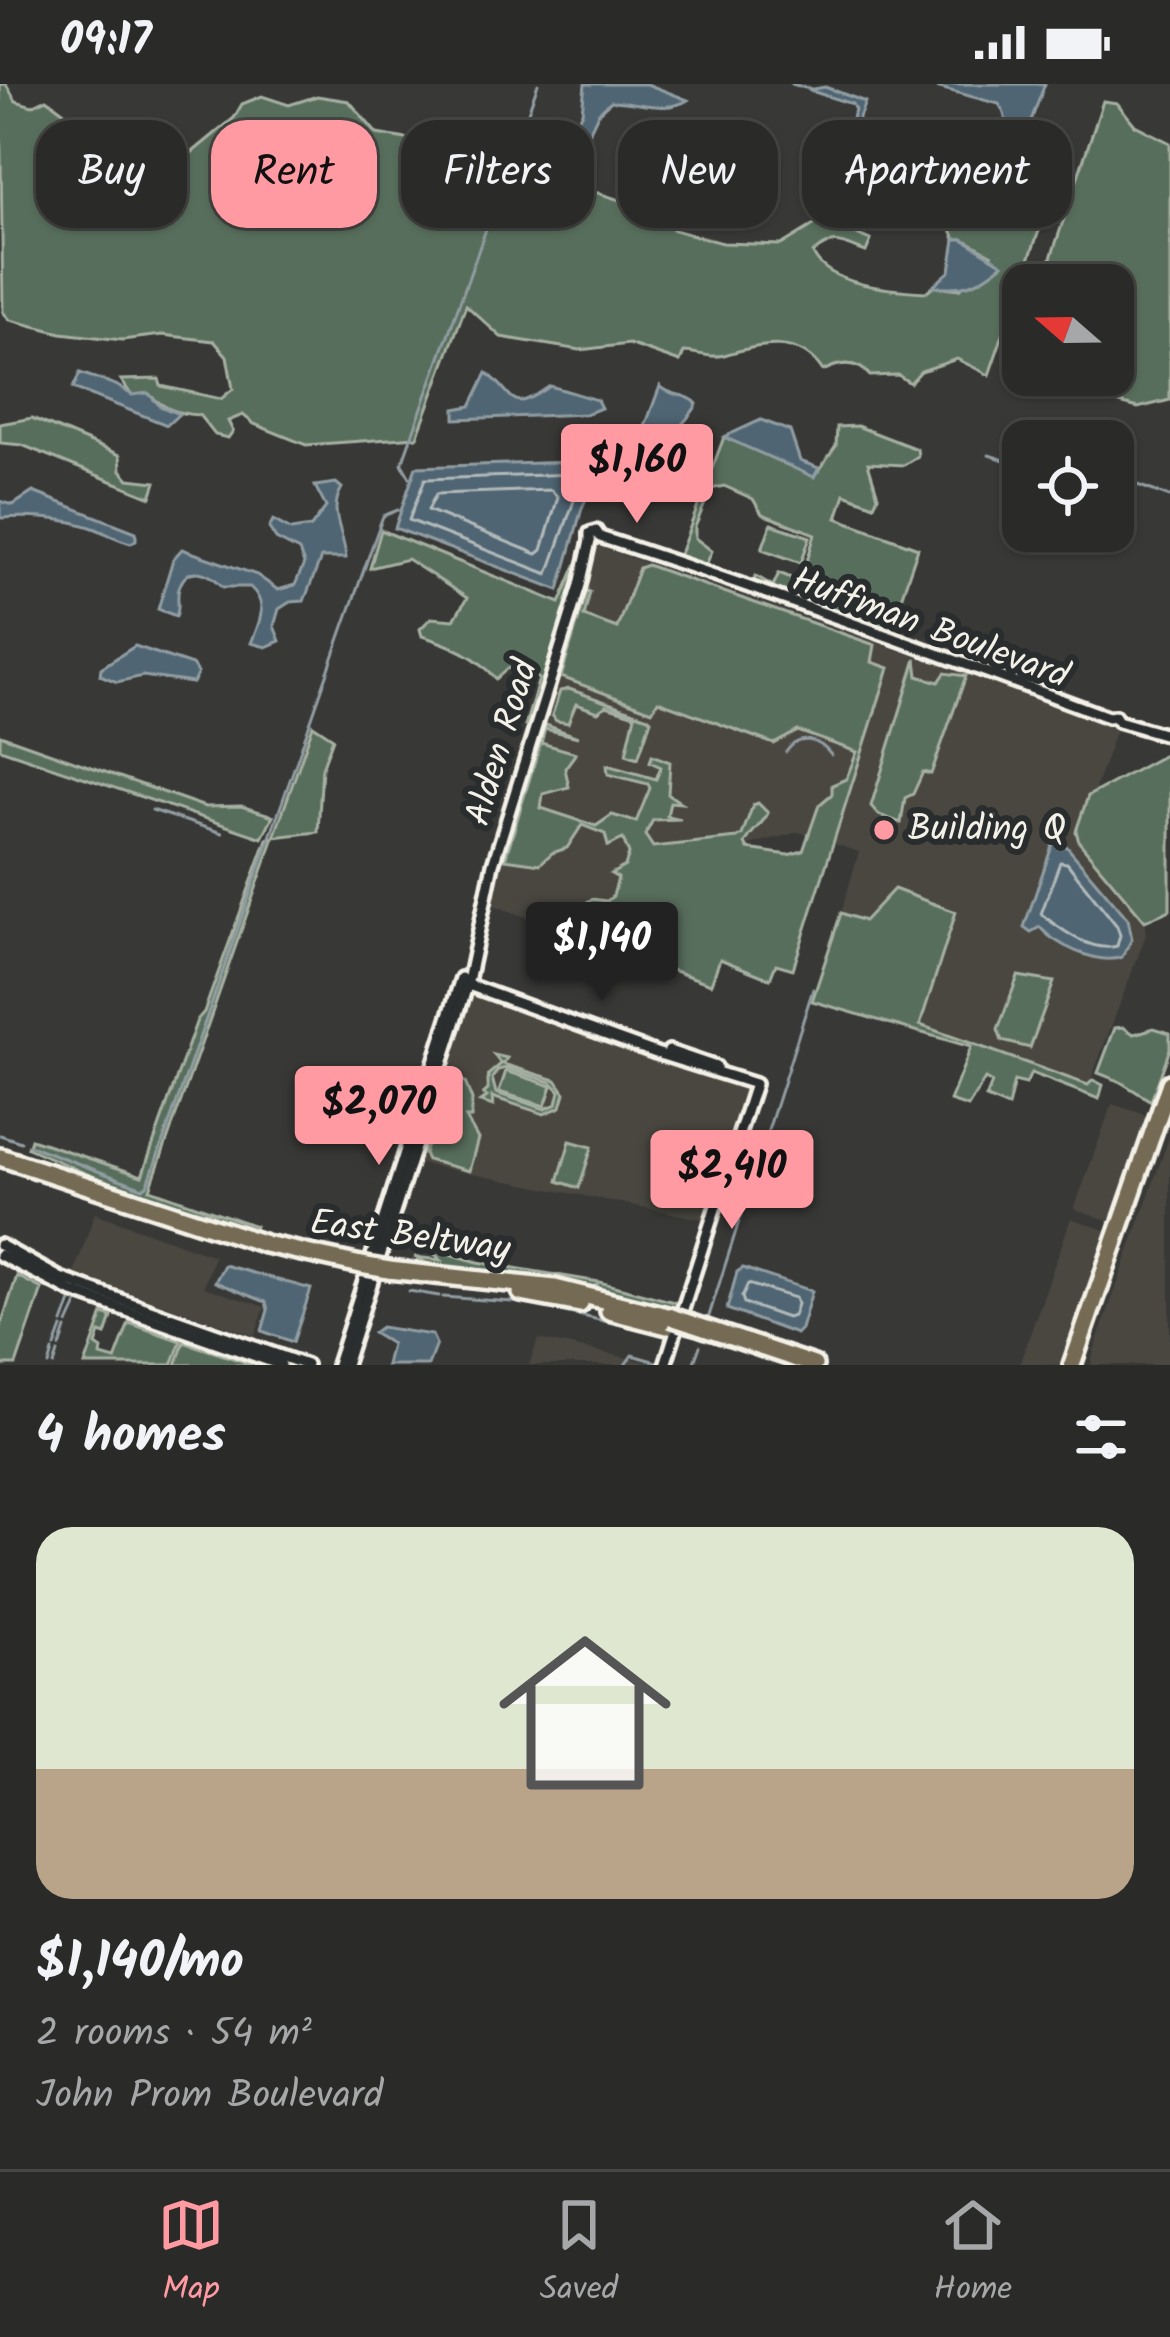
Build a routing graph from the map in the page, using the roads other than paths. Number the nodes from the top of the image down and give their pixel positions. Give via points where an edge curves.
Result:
1 (595, 543) joint
2 (1170, 739) edge
3 (465, 984) junction
4 (1170, 1084) edge
5 (1170, 1110) edge
6 (3, 1163) edge
7 (0, 1245) edge
8 (0, 1255) edge
9 (690, 1328) junction
10 (281, 1365) edge
11 (306, 1365) edge
12 (341, 1365) edge
13 (665, 1365) edge
14 (783, 1365) edge
15 (814, 1365) edge
16 (1072, 1365) edge
17 (1081, 1365) edge

1 - 2 street, Huffman Boulevard
1 - 3 street, Alden Road via 497,850
3 - 12 street, Alden Road
3 - 13 street via 754,1084
4 - 16 highway
5 - 17 highway
6 - 9 highway, East Beltway, bridge via 257,1252 388,1274 555,1288
7 - 11 street via 61,1278
8 - 10 street via 78,1294
9 - 14 highway, East Beltway
9 - 15 highway, East Beltway

